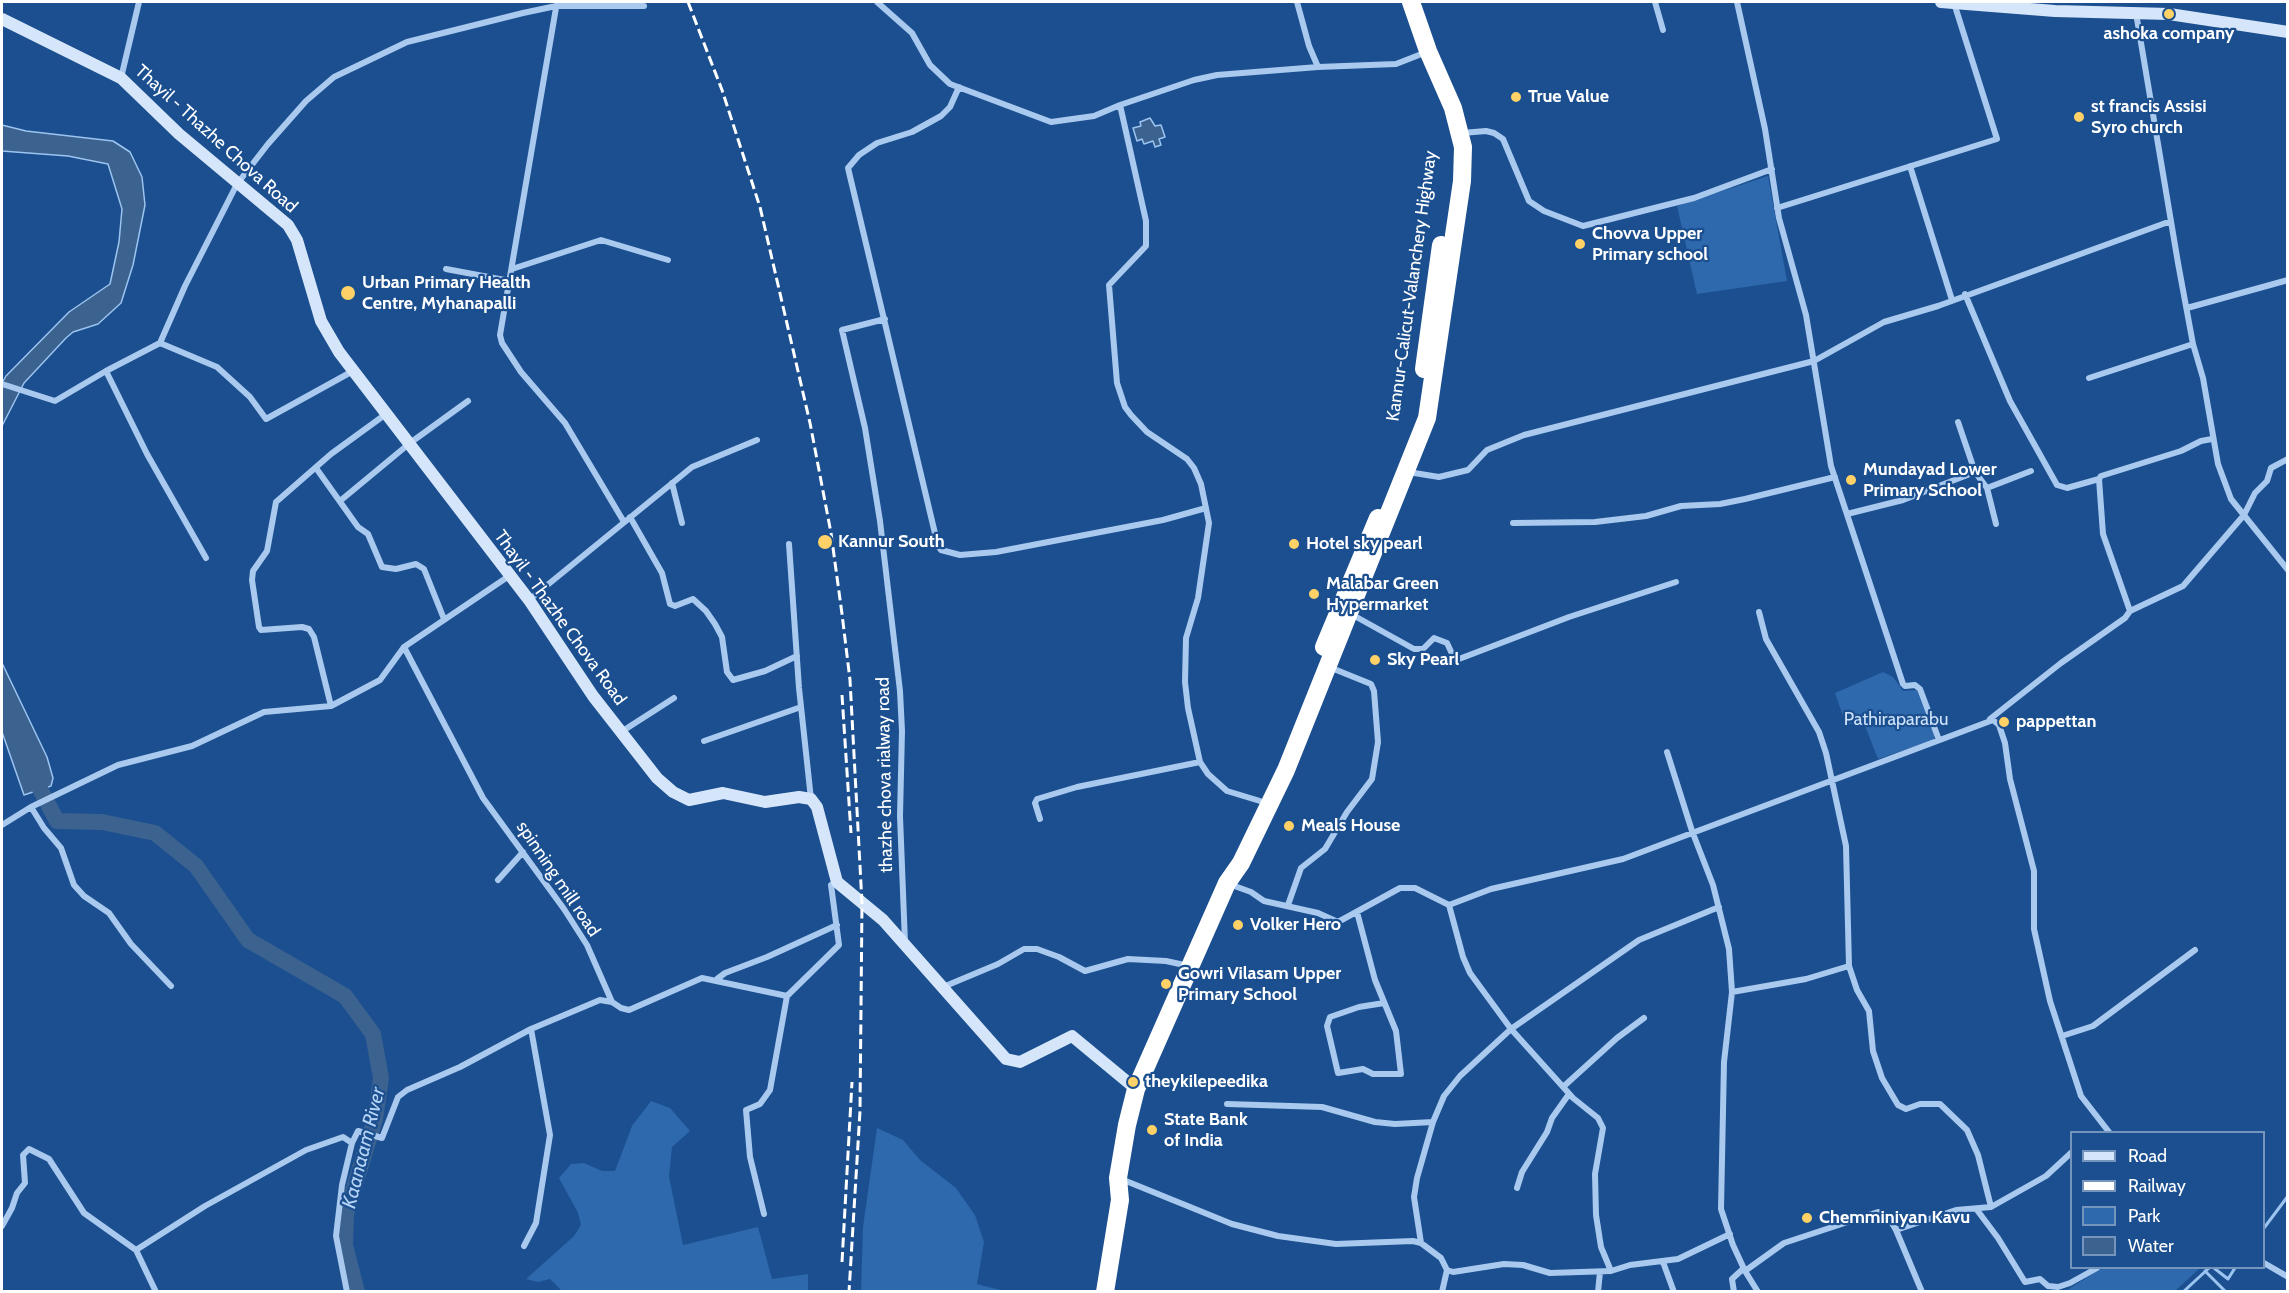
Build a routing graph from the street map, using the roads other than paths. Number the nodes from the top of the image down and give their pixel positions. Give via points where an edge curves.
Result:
1 (139, 2) edge
2 (877, 2) edge
3 (1297, 2) edge
4 (1402, 2) edge
5 (1411, 2) edge
6 (1655, 2) edge
7 (1737, 2) edge
8 (1941, 2) edge
9 (1954, 3) edge
10 (557, 4) edge
11 (644, 6) dead end
12 (2056, 6) edge
13 (2136, 12) junction
14 (2, 19) edge
15 (1663, 30) dead end
16 (2288, 32) edge
17 (1424, 53) junction
18 (1318, 67) junction
19 (122, 78) junction
20 (960, 87) junction
21 (1120, 105) junction
22 (1462, 133) junction
23 (1910, 166) junction
24 (1772, 169) junction
25 (237, 184) junction
26 (1778, 208) junction
27 (2171, 222) junction
28 (668, 260) dead end
29 (446, 269) dead end
30 (512, 269) junction
31 (2288, 280) edge
32 (510, 281) junction
33 (1965, 294) junction
34 (1952, 300) junction
35 (2187, 308) junction
36 (885, 319) junction
37 (160, 343) junction
38 (2193, 344) junction
39 (1814, 361) junction
40 (106, 370) junction
41 (354, 370) junction
42 (2089, 378) dead end
43 (2, 384) edge
44 (468, 401) dead end
45 (387, 413) junction
46 (1958, 422) dead end
47 (2212, 439) junction
48 (757, 440) dead end
49 (410, 443) junction
50 (2288, 459) edge
51 (316, 468) junction
52 (2031, 471) dead end
53 (1408, 472) junction
54 (1975, 472) junction
55 (1835, 477) junction
56 (2099, 479) junction
57 (672, 483) junction
58 (1987, 488) junction
59 (340, 501) junction
60 (1206, 507) junction
61 (1847, 514) junction
62 (2244, 515) junction
63 (627, 519) junction
64 (682, 523) dead end
65 (1513, 523) dead end
66 (1996, 524) dead end
67 (789, 544) dead end
68 (206, 558) dead end
69 (2288, 570) edge
70 (508, 576) junction
71 (1676, 582) dead end
72 (529, 600) junction
73 (2130, 611) junction
74 (1759, 612) dead end
75 (1351, 614) junction
76 (444, 619) junction
77 (404, 647) junction
78 (797, 656) junction
79 (1329, 667) junction
80 (674, 698) dead end
81 (331, 706) junction
82 (801, 707) junction
83 (1990, 719) junction
84 (621, 732) junction
85 (1939, 740) junction
86 (704, 741) dead end
87 (1667, 752) dead end
88 (1200, 762) junction
89 (1832, 778) junction
90 (812, 800) junction
91 (1265, 802) junction
92 (31, 807) junction
93 (1040, 819) dead end
94 (2, 825) edge
95 (1692, 831) junction
96 (523, 852) junction
97 (1229, 878) junction
98 (498, 880) dead end
99 (837, 882) junction
100 (1288, 905) junction
101 (1449, 905) junction
102 (1719, 908) junction
103 (1357, 912) junction
104 (837, 925) junction
105 (905, 945) junction
106 (2195, 950) dead end
107 (1849, 966) junction
108 (1190, 967) junction
109 (720, 981) junction
110 (171, 986) dead end
111 (943, 987) junction
112 (1732, 992) junction
113 (787, 996) junction
114 (612, 1002) junction
115 (1384, 1003) junction
116 (1644, 1018) dead end
117 (531, 1029) junction
118 (1511, 1029) junction
119 (2062, 1036) junction
120 (1563, 1087) junction
121 (1136, 1089) junction
122 (1569, 1094) junction
123 (1227, 1104) dead end
124 (1433, 1122) junction
125 (2108, 1131) edge
126 (352, 1143) junction
127 (2070, 1154) edge
128 (1118, 1178) junction
129 (1517, 1188) dead end
130 (1991, 1207) junction
131 (1977, 1210) junction
132 (764, 1214) dead end
133 (2, 1226) edge
134 (1896, 1230) junction
135 (1730, 1234) junction
136 (1421, 1243) junction
137 (524, 1246) dead end
138 (136, 1250) junction
139 (1663, 1262) junction
140 (2265, 1264) edge
141 (1745, 1269) junction
142 (2095, 1269) edge
143 (1447, 1270) junction
144 (1611, 1271) junction
145 (1600, 1272) junction
146 (2288, 1277) edge
147 (156, 1292) edge
148 (347, 1292) edge
149 (1093, 1292) edge
150 (1105, 1292) edge
151 (1442, 1292) edge
152 (1598, 1292) edge
153 (1674, 1292) edge
154 (1734, 1292) edge
155 (1758, 1292) edge
156 (1922, 1292) edge

1 - 19 street
2 - 20 street via 912,33 942,78
3 - 18 street
4 - 17 highway, Kannur-Calicut-Valanchery Highway
5 - 17 highway, Kannur-Calicut-Valanchery Highway
6 - 15 street
7 - 24 street
8 - 9 street
9 - 12 street
9 - 23 street via 1997,138
10 - 11 street
10 - 25 street via 407,42 334,77 306,101
10 - 30 street
12 - 13 street
13 - 16 street
13 - 27 street
14 - 19 street, Thayil - Thazhe Chova Road
17 - 18 street via 1396,64
17 - 22 highway, Kannur-Calicut-Valanchery Highway
17 - 91 highway, Kannur-Calicut-Valanchery Highway via 1448,122 1454,155 1418,412 1393,488 1367,539
18 - 21 street via 1194,80
19 - 25 street, Thayil - Thazhe Chova Road
20 - 21 street via 1052,122 1094,116
20 - 36 street via 941,116 878,144 859,155 848,168
21 - 60 street via 1146,221 1146,246 1109,285 1117,383 1131,416 1194,468
22 - 24 street via 1494,133 1503,140 1529,201 1583,226 1694,198
22 - 53 highway, Kannur-Calicut-Valanchery Highway via 1462,181 1436,370 1428,418
23 - 26 street
23 - 34 street
24 - 26 street
25 - 37 street
25 - 41 street, Thayil - Thazhe Chova Road via 288,225 297,240 321,321
26 - 39 street
27 - 33 street
27 - 35 street
28 - 30 street via 601,240
29 - 32 street
30 - 32 street
31 - 35 street
32 - 63 street via 500,335 502,343 520,372 565,423
33 - 34 street
33 - 56 street via 2010,401 2057,485 2067,488
34 - 39 street via 1884,322
35 - 38 street
36 - 60 street via 930,518 941,550 960,555 1052,543
36 - 105 street, thazhe chova rialway road via 842,330 866,428 900,691
37 - 40 street
37 - 41 street via 217,368 250,397 266,419
38 - 42 street
38 - 47 street via 2203,378
39 - 53 street via 1524,435 1487,450 1468,470 1438,477
39 - 55 street
40 - 43 street via 55,401
40 - 68 street via 147,454
41 - 45 street, Thayil - Thazhe Chova Road
44 - 49 street
45 - 49 street, Thayil - Thazhe Chova Road
45 - 51 street
46 - 54 street
47 - 56 street via 2109,472
47 - 62 street via 2231,499
48 - 57 street via 692,466
49 - 59 street
49 - 70 street, Thayil - Thazhe Chova Road
50 - 62 street via 2271,468 2267,481 2255,493
51 - 59 street
51 - 81 street via 276,501 267,551 253,571 252,580 261,630 309,629
52 - 58 street
53 - 75 highway, Kannur-Calicut-Valanchery Highway
54 - 58 street
54 - 61 street via 1903,500
55 - 61 street
55 - 65 street via 1745,499 1681,506 1646,516 1595,522
56 - 73 street via 2103,534
57 - 63 street
57 - 64 street
58 - 66 street
59 - 76 street via 358,527 368,534 382,567 396,569 416,564 424,569
60 - 88 street via 1207,545 1186,638 1184,667
61 - 85 street via 1902,684 1920,689
62 - 69 street
62 - 73 street via 2183,586
63 - 72 street
63 - 78 street via 662,573 670,604 675,606 693,599 706,610 722,637 727,672 733,680
67 - 78 street
70 - 72 street, Thayil - Thazhe Chova Road
70 - 76 street
71 - 75 street via 1459,659 1454,658 1446,643 1434,638 1423,649 1414,649
72 - 84 street, Thayil - Thazhe Chova Road
73 - 83 street
74 - 89 street via 1770,646 1819,732
75 - 79 highway, Kannur-Calicut-Valanchery Highway
76 - 77 street
77 - 81 street via 380,680
77 - 96 street, spinning mill road via 483,798
78 - 82 street
79 - 91 highway, Kannur-Calicut-Valanchery Highway
79 - 100 street via 1371,684 1374,691 1378,742 1372,779 1325,849 1301,868
80 - 84 street
81 - 92 street via 264,712 192,746 118,765
82 - 86 street
82 - 90 street
83 - 85 street
83 - 119 street via 1999,725 2005,743 2010,779 2034,872 2034,929
84 - 90 street, Thayil - Thazhe Chova Road via 657,778 689,800 723,793 765,802 799,797
85 - 89 street
87 - 95 street
88 - 91 street via 1227,791
88 - 93 street via 1037,799
89 - 95 street
89 - 107 street via 1847,858
90 - 99 street
91 - 97 highway, Kannur-Calicut-Valanchery Highway via 1241,863
92 - 94 street
92 - 110 street via 61,848 74,885 109,913 131,944
95 - 101 street via 1623,859 1491,889
95 - 102 street
96 - 98 street
96 - 114 street, spinning mill road via 586,945
97 - 100 street via 1264,901
97 - 108 highway, Kannur-Calicut-Valanchery Highway
99 - 104 street via 831,885
99 - 105 street via 883,920
100 - 103 street via 1338,922
101 - 103 street via 1415,888 1400,888
101 - 118 street via 1470,973
102 - 112 street via 1729,949
102 - 118 street via 1639,940
103 - 115 street
104 - 109 street via 725,973 717,980
104 - 113 street via 839,945 834,953
105 - 111 street
106 - 119 street via 2093,1026
107 - 112 street via 1806,979
107 - 130 street via 1869,1011 1872,1051 1889,1093 1906,1109 1940,1104 1967,1130 1978,1155
108 - 111 street via 1128,959 1085,971 1037,949 1024,949
108 - 121 highway, Kannur-Calicut-Valanchery Highway
109 - 113 street
109 - 114 street via 702,978 629,1010
111 - 121 street via 1006,1059 1020,1062 1072,1036
112 - 135 street via 1724,1062 1720,1176 1721,1209
113 - 132 street via 770,1090 760,1104 746,1110 750,1157
114 - 117 street via 600,1000
115 - 115 street via 1330,1017 1327,1026 1338,1072 1363,1069 1373,1074 1401,1074 1396,1030
116 - 120 street
117 - 126 street via 407,1090 395,1103 382,1138 358,1131
117 - 137 street via 550,1135 536,1223
118 - 120 street
118 - 124 street via 1460,1076 1444,1096
119 - 125 street via 2081,1096
120 - 122 street
121 - 128 highway, Kannur-Calicut-Valanchery Highway
122 - 129 street via 1522,1172
122 - 144 street via 1598,1118 1603,1128 1595,1174 1596,1215 1601,1247
123 - 124 street via 1322,1107 1395,1124
124 - 136 street via 1414,1197
126 - 138 street via 343,1137 306,1150
126 - 148 street via 336,1236
127 - 130 street via 2046,1176
128 - 136 street via 1232,1224 1278,1236 1336,1244
128 - 149 highway, Kannur-Calicut-Valanchery Highway via 1109,1197
128 - 150 highway, Kannur-Calicut-Valanchery Highway via 1120,1200
130 - 131 street
131 - 134 street via 1956,1210
131 - 142 street via 2025,1282 2040,1279 2048,1286 2058,1287
133 - 138 street via 25,1183 22,1155 29,1149 49,1159 84,1213
134 - 141 street via 1889,1218 1878,1212 1784,1244
134 - 156 street
135 - 139 street via 1678,1259
135 - 141 street
136 - 143 street via 1441,1258
138 - 147 street
139 - 144 street
139 - 153 street
140 - 146 street
141 - 154 street via 1732,1280
141 - 155 street
143 - 145 street via 1511,1264 1550,1273
143 - 151 street
144 - 145 street
145 - 152 street

